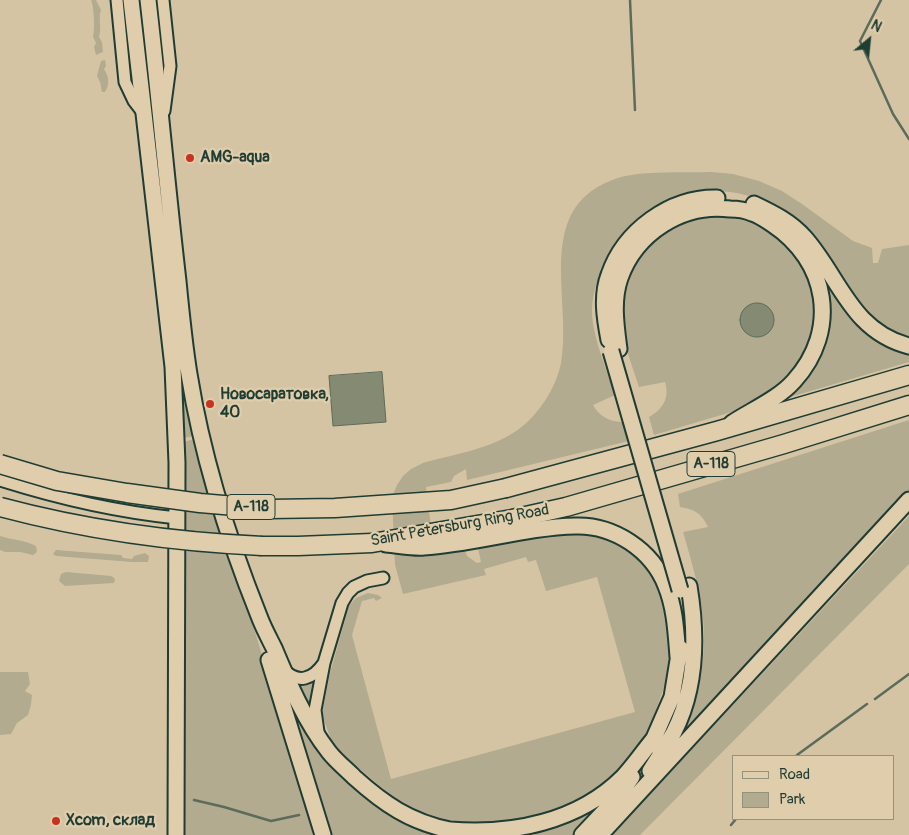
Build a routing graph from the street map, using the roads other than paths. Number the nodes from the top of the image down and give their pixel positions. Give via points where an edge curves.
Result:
1 (117, 0) edge
2 (131, 0) edge
3 (148, 0) edge
4 (163, 0) edge
5 (144, 114) junction
6 (162, 123) junction
7 (909, 346) edge
8 (615, 350) junction
9 (909, 375) edge
10 (909, 405) edge
11 (717, 432) junction
12 (0, 464) edge
13 (0, 480) edge
14 (909, 500) edge
15 (0, 507) edge
16 (177, 518) junction
17 (372, 543) junction
18 (383, 578) dead end
19 (684, 588) junction
20 (260, 620) junction
21 (678, 657) junction
22 (324, 663) junction
23 (282, 667) junction
24 (319, 736) junction
25 (656, 736) junction
26 (617, 817) junction
27 (176, 835) edge
28 (323, 835) edge
29 (582, 835) edge
30 (600, 835) edge

1 - 5 street via 125,82
2 - 5 main road
3 - 6 main road
4 - 6 street via 170,66
5 - 16 main road via 173,367
6 - 20 main road via 190,382 208,464 239,565
7 - 8 main road via 882,336 858,315 805,238 789,223 754,204 714,198 677,205 660,214 631,237 618,255 608,276 604,309
8 - 11 main road via 620,279 632,253 658,228 690,211 722,208 752,212 784,232 807,260 822,298 821,330 815,350 793,383
8 - 19 main road, bridge
9 - 11 highway, Saint Petersburg Ring Road / А-118
10 - 17 highway, Saint Petersburg Ring Road / А-118 via 566,507
11 - 12 highway, Saint Petersburg Ring Road / А-118, bridge via 451,500 335,508 270,509 200,503 57,481
13 - 16 street via 86,503
14 - 26 main road
15 - 17 highway, Saint Petersburg Ring Road / А-118, bridge via 51,520 205,544 298,546
16 - 27 main road
17 - 21 main road via 423,548 562,526 593,527 625,538 652,562 666,585 676,621
18 - 22 street via 367,581 348,594 342,603
19 - 21 main road via 684,629
19 - 26 main road via 694,614 694,651 688,696 674,731
20 - 23 main road
20 - 28 main road
21 - 25 main road via 672,696
22 - 23 street via 308,678 292,677
22 - 24 street via 315,710
23 - 24 main road
24 - 25 main road via 345,768 405,816 444,829 484,834 535,827 574,812 623,776
25 - 29 main road via 641,765 617,798
26 - 30 main road

